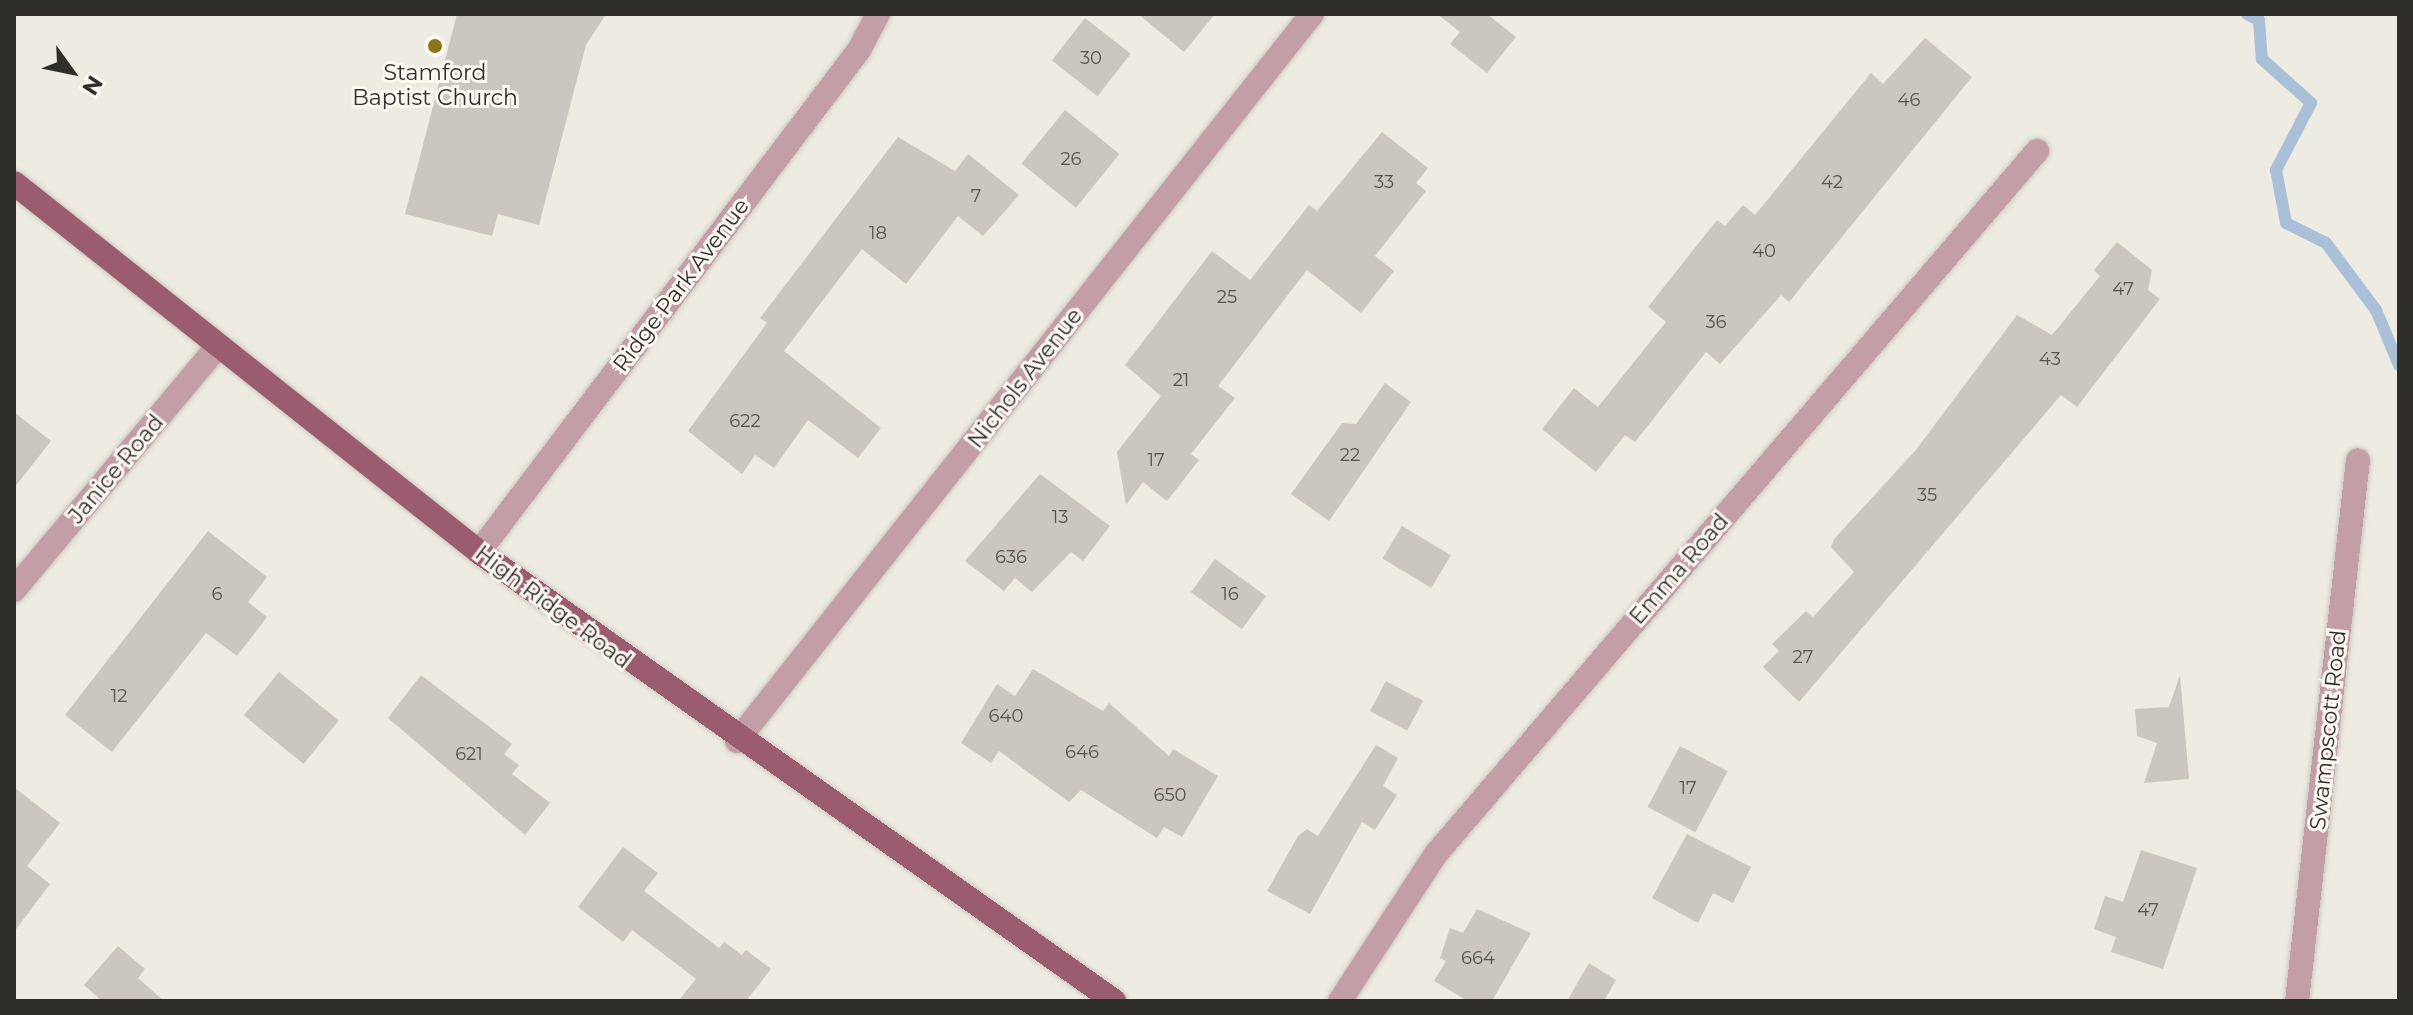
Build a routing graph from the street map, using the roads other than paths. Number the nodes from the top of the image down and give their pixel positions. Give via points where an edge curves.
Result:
1 (878, 14) edge
2 (1312, 14) edge
3 (2037, 151) dead end
4 (14, 183) edge
5 (217, 347) junction
6 (2358, 460) dead end
7 (479, 552) junction
8 (14, 590) edge
9 (737, 741) junction
10 (1114, 1001) edge
11 (1340, 1001) edge
12 (2297, 1001) edge

1 - 7 street, Ridge Park Avenue via 859,50
2 - 9 street, Nichols Avenue
3 - 11 street, Emma Road via 1436,854
4 - 5 main road, High Ridge Road
5 - 7 main road, High Ridge Road
5 - 8 street, Janice Road
6 - 12 street, Swampscott Road
7 - 9 main road, High Ridge Road
9 - 10 main road, High Ridge Road

